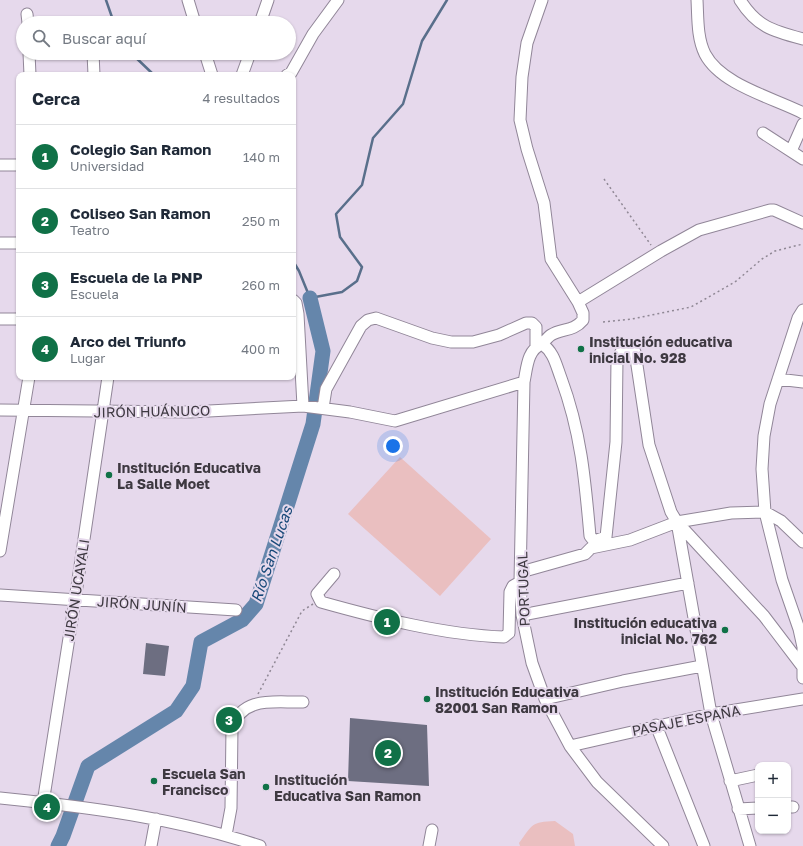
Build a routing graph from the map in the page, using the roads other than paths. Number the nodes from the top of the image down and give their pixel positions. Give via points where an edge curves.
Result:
1 (188, 0) edge
2 (268, 0) edge
3 (338, 0) edge
4 (542, 0) edge
5 (697, 0) edge
6 (740, 0) edge
7 (193, 16) edge
8 (262, 16) edge
9 (803, 39) edge
10 (29, 60) edge
11 (93, 60) edge
12 (207, 60) edge
13 (247, 60) edge
14 (30, 72) edge
15 (94, 72) edge
16 (211, 72) edge
17 (243, 72) edge
18 (291, 72) edge
19 (803, 114) edge
20 (803, 124) edge
21 (763, 133) dead end
22 (791, 152) junction
23 (803, 160) edge
24 (0, 165) edge
25 (16, 165) edge
26 (803, 223) edge
27 (0, 243) edge
28 (16, 243) edge
29 (578, 302) junction
30 (296, 308) edge
31 (803, 310) edge
32 (0, 319) edge
33 (16, 319) edge
34 (539, 346) junction
35 (778, 379) junction
36 (28, 380) edge
37 (107, 380) edge
38 (524, 382) junction
39 (803, 382) edge
40 (314, 408) junction
41 (0, 410) edge
42 (23, 411) junction
43 (102, 412) junction
44 (765, 512) junction
45 (677, 522) junction
46 (803, 542) edge
47 (593, 544) junction
48 (0, 550) edge
49 (334, 574) dead end
50 (521, 577) junction
51 (688, 583) junction
52 (0, 595) edge
53 (75, 600) junction
54 (236, 610) dead end
55 (522, 615) junction
56 (702, 666) junction
57 (802, 666) edge
58 (803, 678) edge
59 (545, 699) junction
60 (803, 699) edge
61 (303, 702) dead end
62 (711, 714) junction
63 (656, 725) junction
64 (570, 746) junction
65 (755, 776) edge
66 (730, 781) junction
67 (0, 798) edge
68 (48, 803) junction
69 (755, 808) edge
70 (738, 809) junction
71 (156, 819) junction
72 (432, 830) dead end
73 (226, 835) junction
74 (151, 846) edge
75 (260, 846) edge
76 (429, 846) edge
77 (663, 846) edge
78 (704, 846) edge
79 (750, 846) edge

1 - 7 street
2 - 8 street
3 - 18 street via 313,34
4 - 29 street via 527,44 520,120 544,203 551,259
5 - 19 street via 698,29 705,54 714,66 747,88
6 - 9 street via 757,22 772,30
10 - 14 street
11 - 15 street
12 - 16 street
13 - 17 street
20 - 22 street
21 - 22 street
22 - 23 street
24 - 25 street
26 - 29 street via 774,210 762,211 699,230
27 - 28 street
29 - 34 street via 583,313 583,320 579,325 552,334
30 - 40 street
31 - 35 street
32 - 33 street
34 - 38 street, PORTUGAL via 530,356
34 - 40 street via 536,327 532,323 473,342 451,342 376,318 368,320 361,326
34 - 47 street via 549,349 555,360 573,410 585,470 590,536
35 - 39 street
35 - 44 street via 764,436 762,469
36 - 42 street
37 - 43 street, JIRÓN UCAYALI
38 - 40 street, JIRÓN HUÁNUCO via 395,421
38 - 50 street, PORTUGAL
40 - 43 street, JIRÓN HUÁNUCO
41 - 42 street, JIRÓN HUÁNUCO
42 - 43 street, JIRÓN HUÁNUCO
42 - 48 street
43 - 53 street, JIRÓN UCAYALI
44 - 45 street via 730,513
44 - 46 street via 782,521
44 - 57 street via 782,580 799,629 803,647
45 - 47 street via 630,540
45 - 47 street via 649,445 635,352 624,347 617,359 616,442 606,537
45 - 51 street
45 - 57 street via 764,616
47 - 50 street via 585,554
49 - 50 street via 317,594 321,602 374,617 482,636 504,637 509,633 510,592
50 - 55 street, PORTUGAL
51 - 55 street
51 - 56 street
52 - 53 street, JIRÓN JUNÍN
53 - 54 street, JIRÓN JUNÍN
53 - 68 street, JIRÓN UCAYALI
55 - 59 street, PORTUGAL via 532,663
56 - 59 street
56 - 62 street
57 - 58 street
59 - 64 street, PORTUGAL
60 - 62 street, PASAJE ESPAÑA
61 - 73 street via 252,704 243,709 235,719 232,727 232,808
62 - 63 street, PASAJE ESPAÑA
62 - 66 street
63 - 64 street, PASAJE ESPAÑA
63 - 78 street
64 - 77 street, PORTUGAL via 597,782
65 - 66 street
66 - 70 street
67 - 68 street
68 - 71 street
69 - 70 street
70 - 79 street
71 - 73 street
71 - 74 street
72 - 76 street
73 - 75 street

